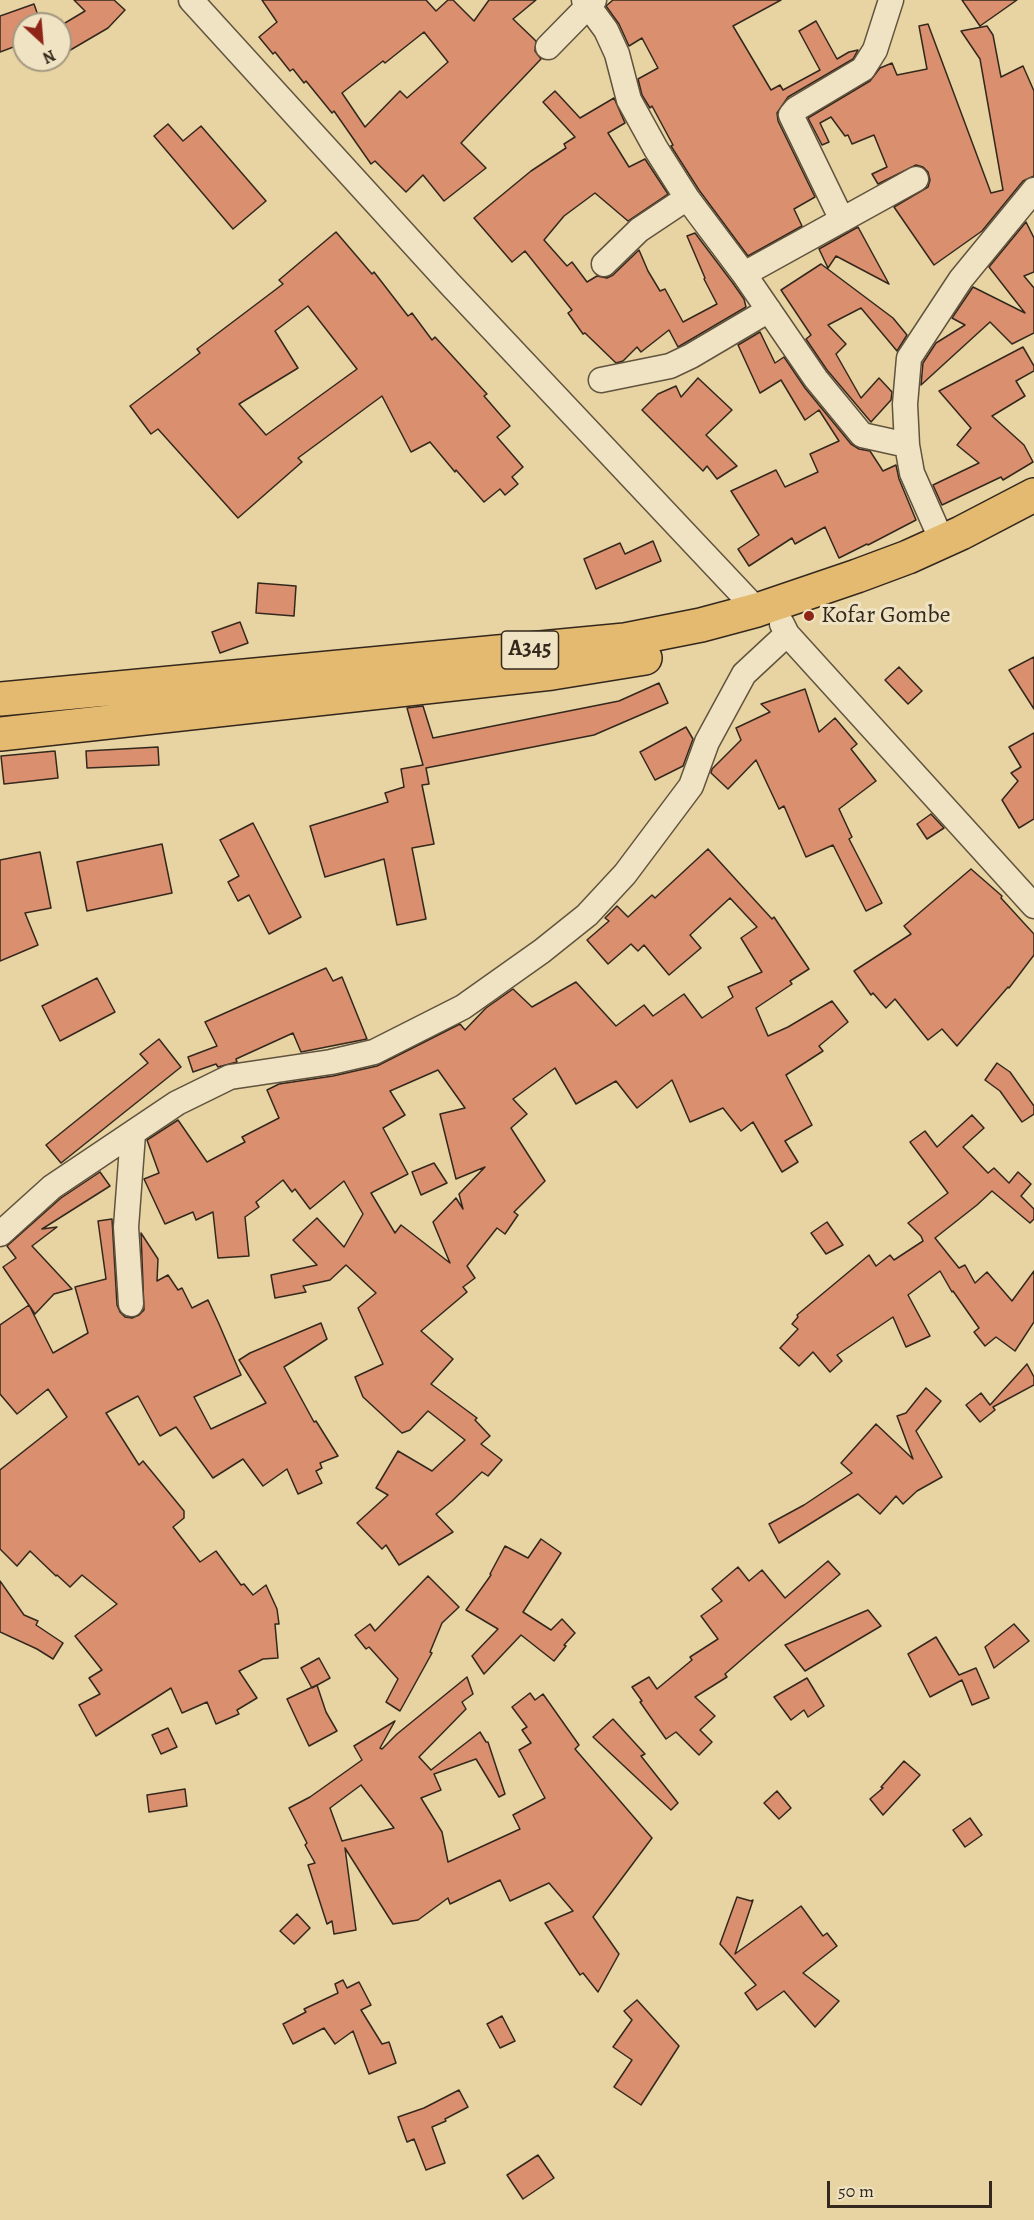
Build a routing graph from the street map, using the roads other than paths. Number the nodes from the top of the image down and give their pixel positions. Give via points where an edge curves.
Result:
1 (891, 0) edge
2 (589, 1) edge
3 (205, 4) edge
4 (548, 47) dead end
5 (916, 179) dead end
6 (1034, 190) edge
7 (687, 198) junction
8 (842, 220) junction
9 (604, 264) dead end
10 (744, 274) junction
11 (768, 310) junction
12 (601, 380) dead end
13 (907, 446) junction
14 (1034, 495) edge
15 (1034, 521) edge
16 (942, 542) junction
17 (775, 622) junction
18 (0, 699) edge
19 (0, 734) edge
20 (1034, 906) edge
21 (133, 1134) junction
22 (0, 1234) edge
23 (131, 1304) dead end

1 - 8 street via 875,50 863,69 791,115
2 - 4 street
2 - 7 street via 617,54 629,100
3 - 17 street via 449,283
5 - 8 street
6 - 13 street via 962,279 909,358
7 - 9 street via 639,230
7 - 10 street
8 - 10 street
10 - 11 street
11 - 12 street via 670,366
11 - 13 street via 816,379 862,435
13 - 16 street via 912,473
14 - 16 highway, A345
15 - 17 highway, A345 via 904,580 845,603
16 - 17 highway, A345 via 858,576
17 - 18 highway, A345 via 701,625 625,640
17 - 19 highway, A345 via 729,640 606,665
17 - 20 street
17 - 21 street via 706,742 691,786 625,874 587,915 542,951 463,1007 374,1052 230,1077 177,1103
21 - 22 street via 52,1187
21 - 23 street via 126,1227

